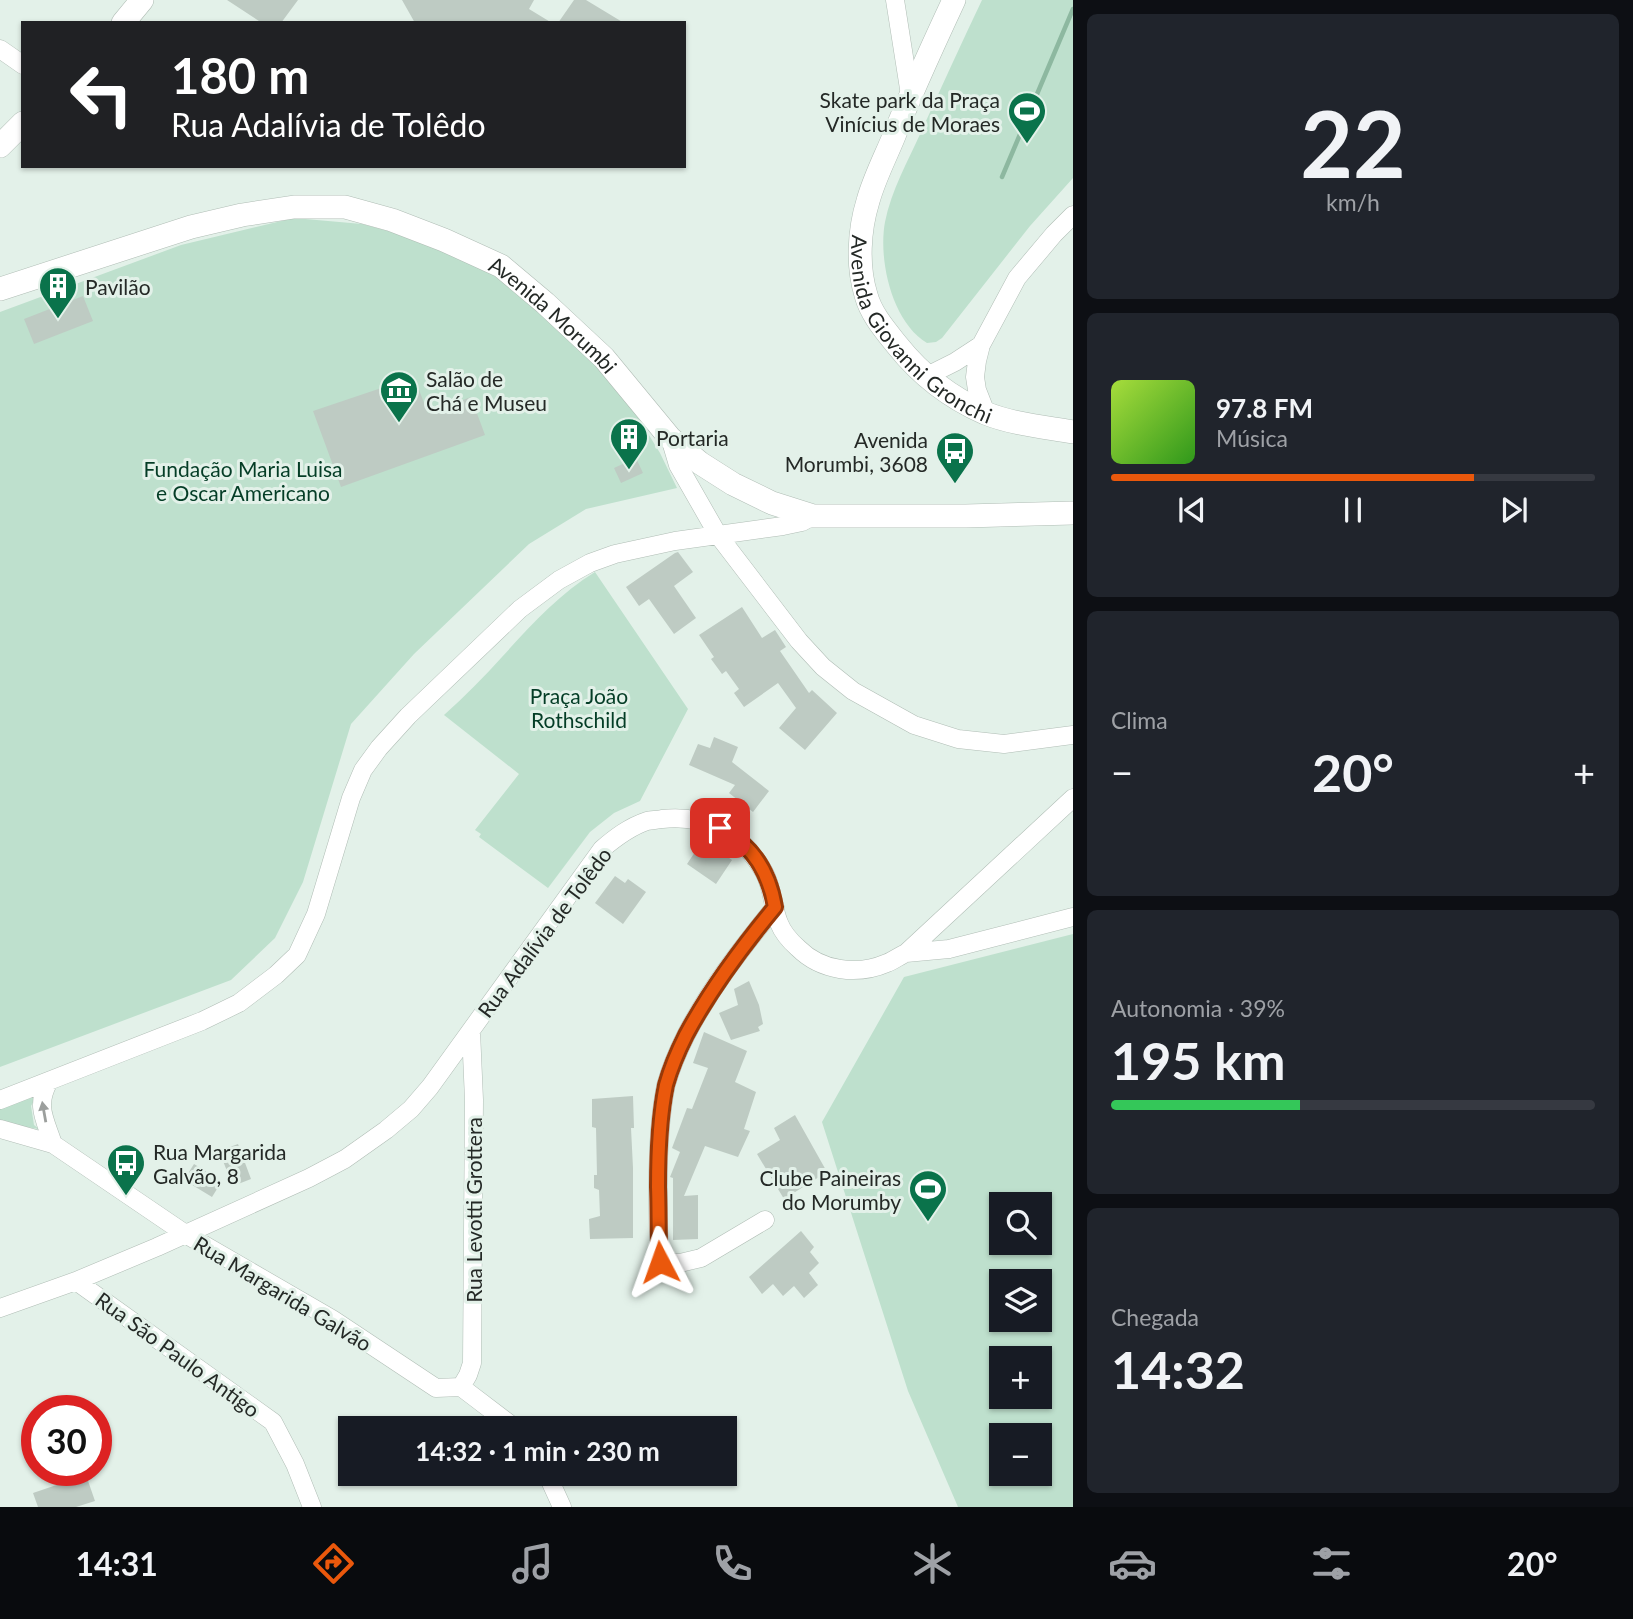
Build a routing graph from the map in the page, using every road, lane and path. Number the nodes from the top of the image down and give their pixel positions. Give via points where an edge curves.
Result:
1 (142, 0) edge
2 (895, 0) edge
3 (954, 0) edge
4 (125, 21) edge
5 (0, 49) edge
6 (21, 64) edge
7 (910, 95) junction
8 (21, 125) edge
9 (0, 146) edge
10 (1073, 215) edge
11 (0, 289) edge
12 (981, 345) junction
13 (927, 376) junction
14 (986, 414) junction
15 (1073, 432) edge
16 (670, 438) junction
17 (1073, 513) edge
18 (813, 516) junction
19 (719, 535) junction
20 (1073, 735) edge
21 (1073, 798) edge
22 (775, 907) junction
23 (1073, 917) edge
24 (905, 953) junction
25 (471, 1031) junction
26 (49, 1081) junction
27 (0, 1100) edge
28 (0, 1129) edge
29 (53, 1144) junction
30 (765, 1220) dead end
31 (187, 1235) junction
32 (76, 1281) junction
33 (0, 1308) edge
34 (461, 1387) junction
35 (499, 1416) edge
36 (552, 1486) edge
37 (312, 1507) edge
38 (562, 1507) edge

1 - 4 main road
2 - 7 street
3 - 7 main road, Avenida Giovanni Gronchi
5 - 6 street
7 - 13 main road, Avenida Giovanni Gronchi via 868,201 861,235 862,268 866,296 879,322
8 - 9 main road
10 - 12 street via 1017,278
11 - 16 main road, Avenida Morumbi via 204,224 294,207 345,207 392,220 501,266 604,358
12 - 13 street
12 - 14 street via 975,377
13 - 14 main road, Avenida Giovanni Gronchi
14 - 15 main road, Avenida Giovanni Gronchi
16 - 18 main road, Avenida Morumbi via 733,484
16 - 19 street via 678,465
17 - 18 main road, Avenida Morumbi
18 - 19 street via 778,527
19 - 20 street via 823,667 885,710 958,739 1004,744
19 - 26 street via 659,544 590,563 520,610 408,716 363,770 316,914 297,955 239,1003
21 - 24 street, Rua Adalívia de Tolêdo
22 - 24 street, Rua Adalívia de Tolêdo via 786,936 824,966 866,969
22 - 25 street, Rua Adalívia de Tolêdo via 765,873 743,844 720,828 679,817 648,821 618,835 602,849
22 - 30 street via 736,954 675,1058 660,1121 660,1262 701,1258
23 - 24 street via 949,949
25 - 31 street, Rua Adalívia de Tolêdo via 430,1087 386,1130 309,1178
25 - 34 street, Rua Levotti Grottera via 472,1363
26 - 27 street
29 -> 26 street via 41,1106
28 - 29 street, Rua Margarida Galvão
29 - 31 street, Rua Margarida Galvão
31 - 32 street, Rua Adalívia de Tolêdo
31 - 34 street, Rua Margarida Galvão via 436,1388
32 - 33 street, Rua Adalívia de Tolêdo
32 - 37 street, Rua São Paulo Antigo via 273,1422
34 - 35 street, Rua Margarida Galvão
36 - 38 street

